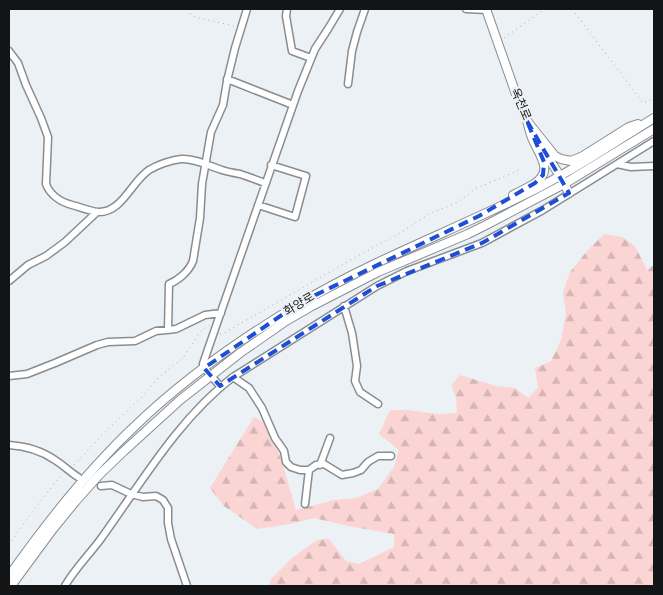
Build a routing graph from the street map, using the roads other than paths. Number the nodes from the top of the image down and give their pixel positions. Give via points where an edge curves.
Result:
1 (247, 9) edge
2 (288, 9) edge
3 (340, 9) edge
4 (365, 9) edge
5 (466, 9) edge
6 (487, 9) edge
7 (9, 51) edge
8 (311, 58) junction
9 (227, 79) junction
10 (348, 84) dead end
11 (293, 105) junction
12 (653, 119) edge
13 (527, 121) junction
14 (654, 129) edge
15 (654, 141) edge
16 (206, 164) junction
17 (617, 164) junction
18 (271, 165) junction
19 (654, 166) edge
20 (562, 180) junction
21 (265, 184) junction
22 (569, 193) junction
23 (258, 205) junction
24 (97, 212) junction
25 (479, 216) junction
26 (9, 281) edge
27 (344, 306) junction
28 (221, 313) junction
29 (168, 330) junction
30 (204, 368) junction
31 (210, 375) junction
32 (9, 376) edge
33 (232, 376) junction
34 (220, 386) junction
35 (378, 404) dead end
36 (330, 438) dead end
37 (9, 445) edge
38 (390, 456) dead end
39 (320, 465) junction
40 (309, 470) junction
41 (78, 477) dead end
42 (100, 486) dead end
43 (132, 494) junction
44 (305, 504) dead end
45 (9, 576) edge
46 (11, 586) edge
47 (64, 586) edge
48 (187, 586) edge

1 - 9 street
2 - 8 street via 286,16 292,51
3 - 8 street
4 - 10 street via 352,51
5 - 6 street
6 - 13 main road, 옥천로
7 - 24 street via 18,63 48,137 48,191 68,204
8 - 11 street
9 - 11 street
9 - 16 street via 222,105 211,132
11 - 18 street
12 - 13 main road via 629,127 571,161 555,156
12 - 20 main road, 화양로
13 - 20 main road, 옥천로
13 - 25 main road via 544,162 543,175
14 - 20 main road, 화양로
15 - 17 street, 화양로
16 - 21 street
16 - 24 street via 191,159 161,164 138,180 115,208
16 - 29 street via 194,261 180,278 169,284
17 - 19 street
17 - 22 street, 화양로
18 - 21 street
18 - 23 street via 306,176 295,217
20 - 22 main road, 옥천로
20 - 25 main road, 화양로
20 - 31 main road, 화양로 via 468,234 378,272 312,306 266,334
21 - 23 street
22 - 27 street, 화양로 via 482,243 407,271
23 - 28 street
24 - 26 street via 64,242
25 - 30 main road, 화양로 via 301,302
27 - 33 street, 화양로
27 - 35 street via 352,333 356,381 360,392
28 - 29 street via 205,315
28 - 30 street
29 - 32 street via 156,331 135,341 97,345 27,374
30 - 31 street
30 - 45 main road, 화양로 via 159,404 92,469 47,522
31 - 34 street
31 - 46 main road, 화양로 via 99,475
33 - 34 street, 화양로
33 - 40 street via 249,388 262,408 284,451 286,462 300,470
34 - 43 street, 화양로 via 163,451
36 - 39 street
37 - 41 street via 38,452
38 - 39 street via 378,456 361,470 342,475 324,464
39 - 40 street
40 - 44 street
42 - 43 street via 112,485
43 - 47 street, 화양로
43 - 48 street via 156,496 168,508 168,523

